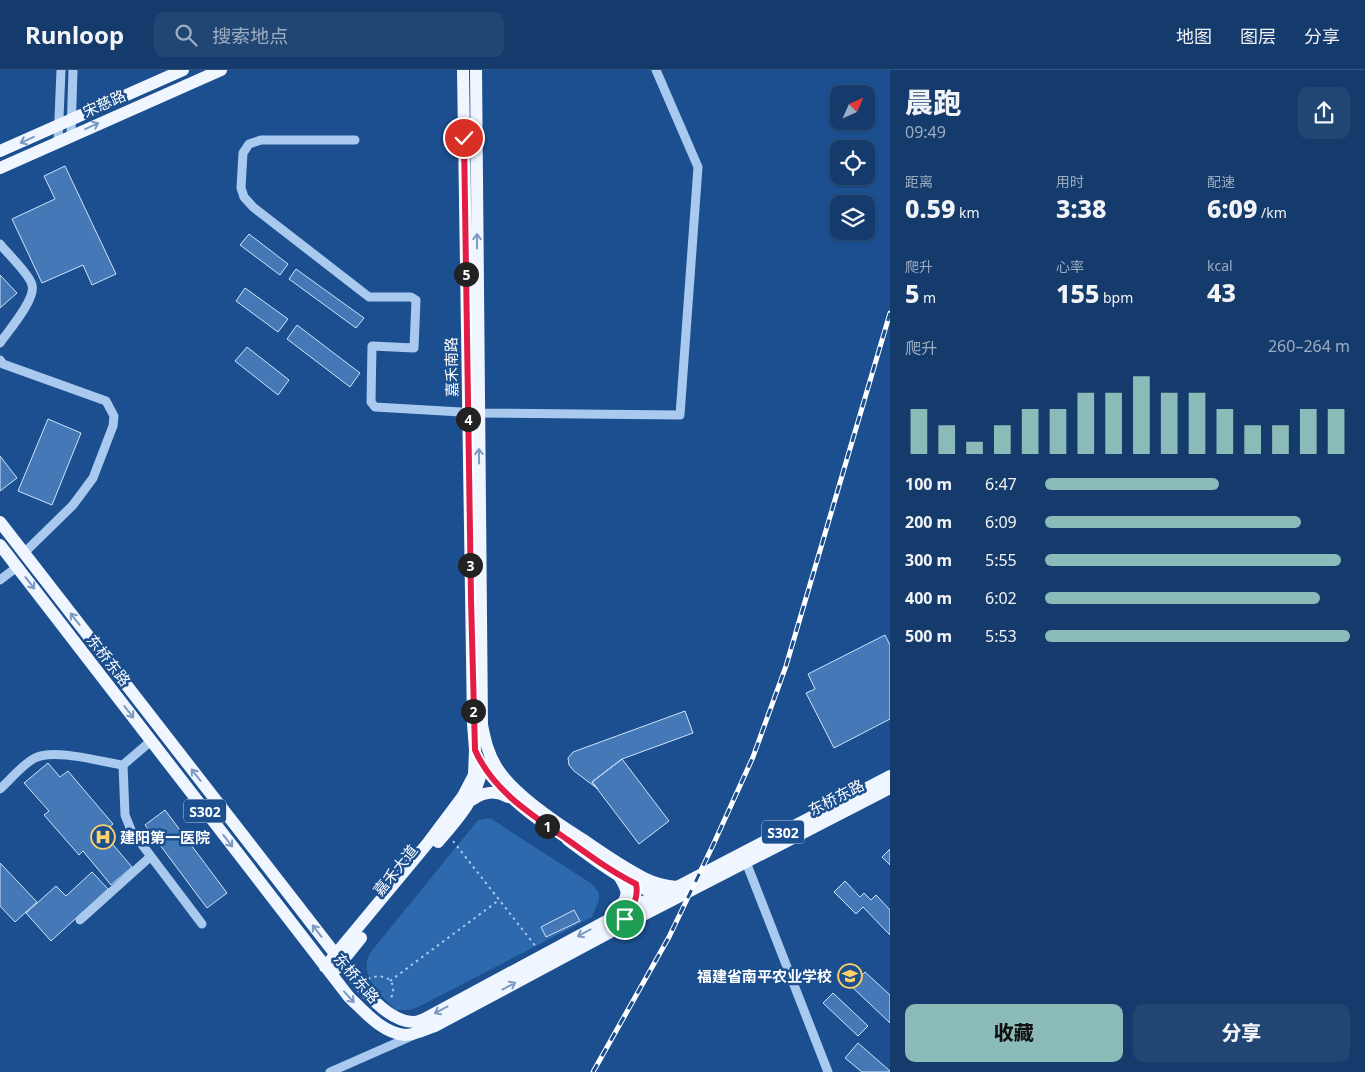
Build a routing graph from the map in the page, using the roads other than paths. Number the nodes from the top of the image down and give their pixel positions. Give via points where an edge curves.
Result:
1 (61, 70) edge
2 (73, 70) edge
3 (183, 70) edge
4 (221, 70) edge
5 (463, 70) edge
6 (476, 70) edge
7 (656, 70) edge
8 (72, 120) junction
9 (58, 126) junction
10 (71, 135) junction
11 (355, 140) dead end
12 (58, 142) junction
13 (0, 151) edge
14 (0, 168) edge
15 (0, 244) edge
16 (0, 343) edge
17 (0, 360) edge
18 (473, 412) junction
19 (0, 522) edge
20 (0, 545) edge
21 (24, 553) junction
22 (17, 567) junction
23 (0, 580) edge
24 (478, 728) junction
25 (151, 741) junction
26 (481, 749) junction
27 (123, 765) junction
28 (890, 776) edge
29 (477, 781) junction
30 (498, 784) junction
31 (890, 788) edge
32 (0, 789) edge
33 (514, 795) junction
34 (468, 797) junction
35 (150, 857) junction
36 (746, 862) junction
37 (620, 870) junction
38 (636, 884) junction
39 (680, 891) junction
40 (659, 894) junction
41 (632, 908) junction
42 (80, 920) dead end
43 (615, 923) junction
44 (202, 924) dead end
45 (339, 959) junction
46 (328, 971) junction
47 (435, 1026) junction
48 (330, 1072) edge
49 (828, 1072) edge

1 - 9 street
2 - 8 street
3 - 8 main road, 宋慈路
10 -> 4 main road, 宋慈路
5 - 18 main road, 嘉禾南路
18 -> 6 main road, 嘉禾南路
7 - 18 street via 698,167 680,415
8 - 9 main road, 宋慈路
8 - 10 street
9 - 12 street
9 -> 13 main road, 宋慈路
10 - 12 main road, 宋慈路
11 - 18 street via 261,140 249,144 243,153 241,188 244,197 369,297 411,297 416,300 414,348 372,346 370,402 375,407
12 - 14 main road, 宋慈路
15 - 16 street via 28,277 33,294
17 - 21 street via 106,402 114,416 93,478 73,505
18 - 24 main road, 嘉禾南路 via 482,725
19 - 21 main road, 东桥东路 / S302
20 - 22 main road, 东桥东路 / S302
45 -> 21 main road, 东桥东路 / S302
22 - 23 street
22 -> 25 main road, 东桥东路 / S302
24 - 26 main road, 嘉禾南路
24 - 29 main road via 484,758
25 - 27 street
25 -> 46 main road, 东桥东路 / S302
26 - 29 main road
26 - 30 main road via 480,762
26 - 33 main road
27 - 32 street via 46,754 33,758
27 - 35 street via 125,815 131,830
28 - 39 main road, 东桥东路 / S302
29 - 30 main road
29 - 34 main road, 嘉禾大道
30 - 33 main road
31 - 36 main road, 东桥东路 / S302
33 - 34 main road via 490,793
33 - 37 main road via 527,812
34 - 45 main road, 嘉禾大道 via 427,844
34 - 45 main road, 嘉禾大道 via 446,832
35 - 42 street
35 - 44 street
36 - 39 main road, 东桥东路 / S302
36 - 49 street
37 - 38 main road
37 - 39 main road
37 - 43 main road via 627,894
38 - 40 main road
38 - 41 main road via 638,891
39 - 40 main road via 670,896
39 - 43 main road, 东桥东路
40 - 41 main road
41 - 43 main road
43 -> 45 main road, 东桥东路 / S302 via 543,955 414,1022 397,1018 382,1007
47 -> 43 main road, 东桥东路
45 - 46 main road, 嘉禾大道
46 -> 47 main road, 东桥东路 / S302 via 349,997 388,1030 404,1034
47 - 48 street

